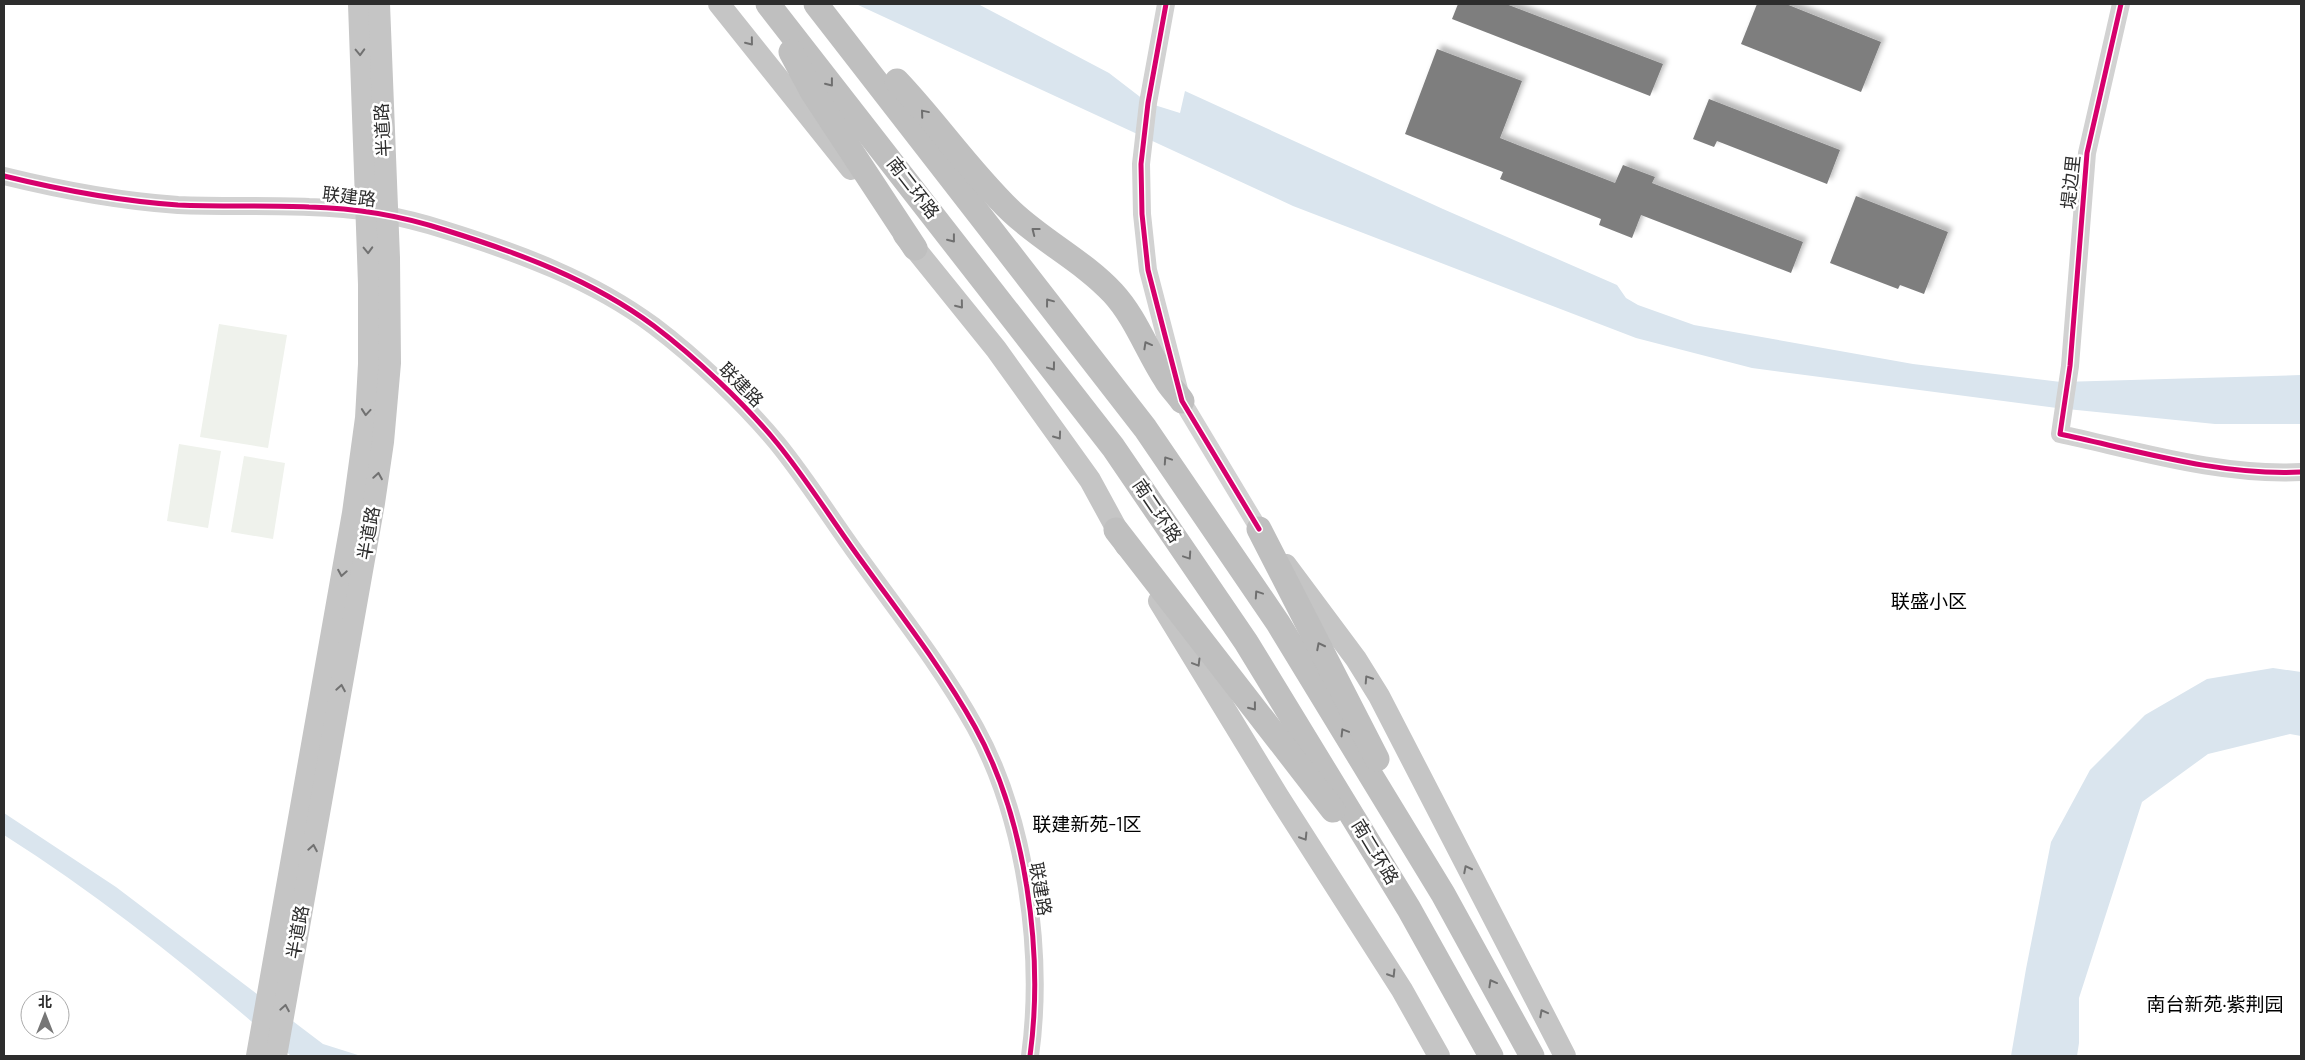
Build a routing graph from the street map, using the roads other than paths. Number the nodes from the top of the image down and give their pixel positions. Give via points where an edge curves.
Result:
1 (358, 4) edge
2 (379, 4) edge
3 (719, 4) edge
4 (766, 4) edge
5 (816, 4) edge
6 (822, 4) edge
7 (1166, 4) edge
8 (2121, 4) edge
9 (4, 176) edge
10 (376, 214) junction
11 (915, 248) junction
12 (1182, 401) junction
13 (2301, 472) edge
14 (1259, 529) junction
15 (1116, 530) junction
16 (1442, 894) junction
17 (1409, 909) junction
18 (257, 1056) edge
19 (276, 1056) edge
20 (1030, 1056) edge
21 (1439, 1056) edge
22 (1491, 1056) edge
23 (1532, 1056) edge
24 (1565, 1056) edge

1 -> 10 main road, 半道路
2 - 10 main road, 半道路
3 -> 11 main road
4 - 11 highway via 813,93
4 -> 17 highway, 南二环路 via 1113,447 1246,642
16 -> 5 highway, 南二环路 via 1278,624 1145,428
12 -> 6 highway via 1166,381 1127,310 1113,292 1012,212 903,88
7 - 12 street via 1143,137 1141,191 1148,270
8 - 13 street, 堤边里 via 2087,153 2070,366 2060,434 2251,472
9 - 10 street, 联建路 via 70,191 144,202 311,206
10 -> 18 main road, 半道路 via 362,448
19 -> 10 main road, 半道路 via 384,442 390,362
10 - 20 street, 联建路 via 480,241 594,288 634,312 699,363 776,442 943,674 986,750 1003,792 1031,912 1035,989
11 -> 15 main road via 996,349 1084,472
12 - 14 street
16 -> 14 highway via 1357,717
24 -> 14 main road via 1379,696 1356,659
15 -> 17 highway
15 -> 21 main road via 1278,796 1402,990
23 -> 16 highway, 南二环路
17 - 22 highway, 南二环路

